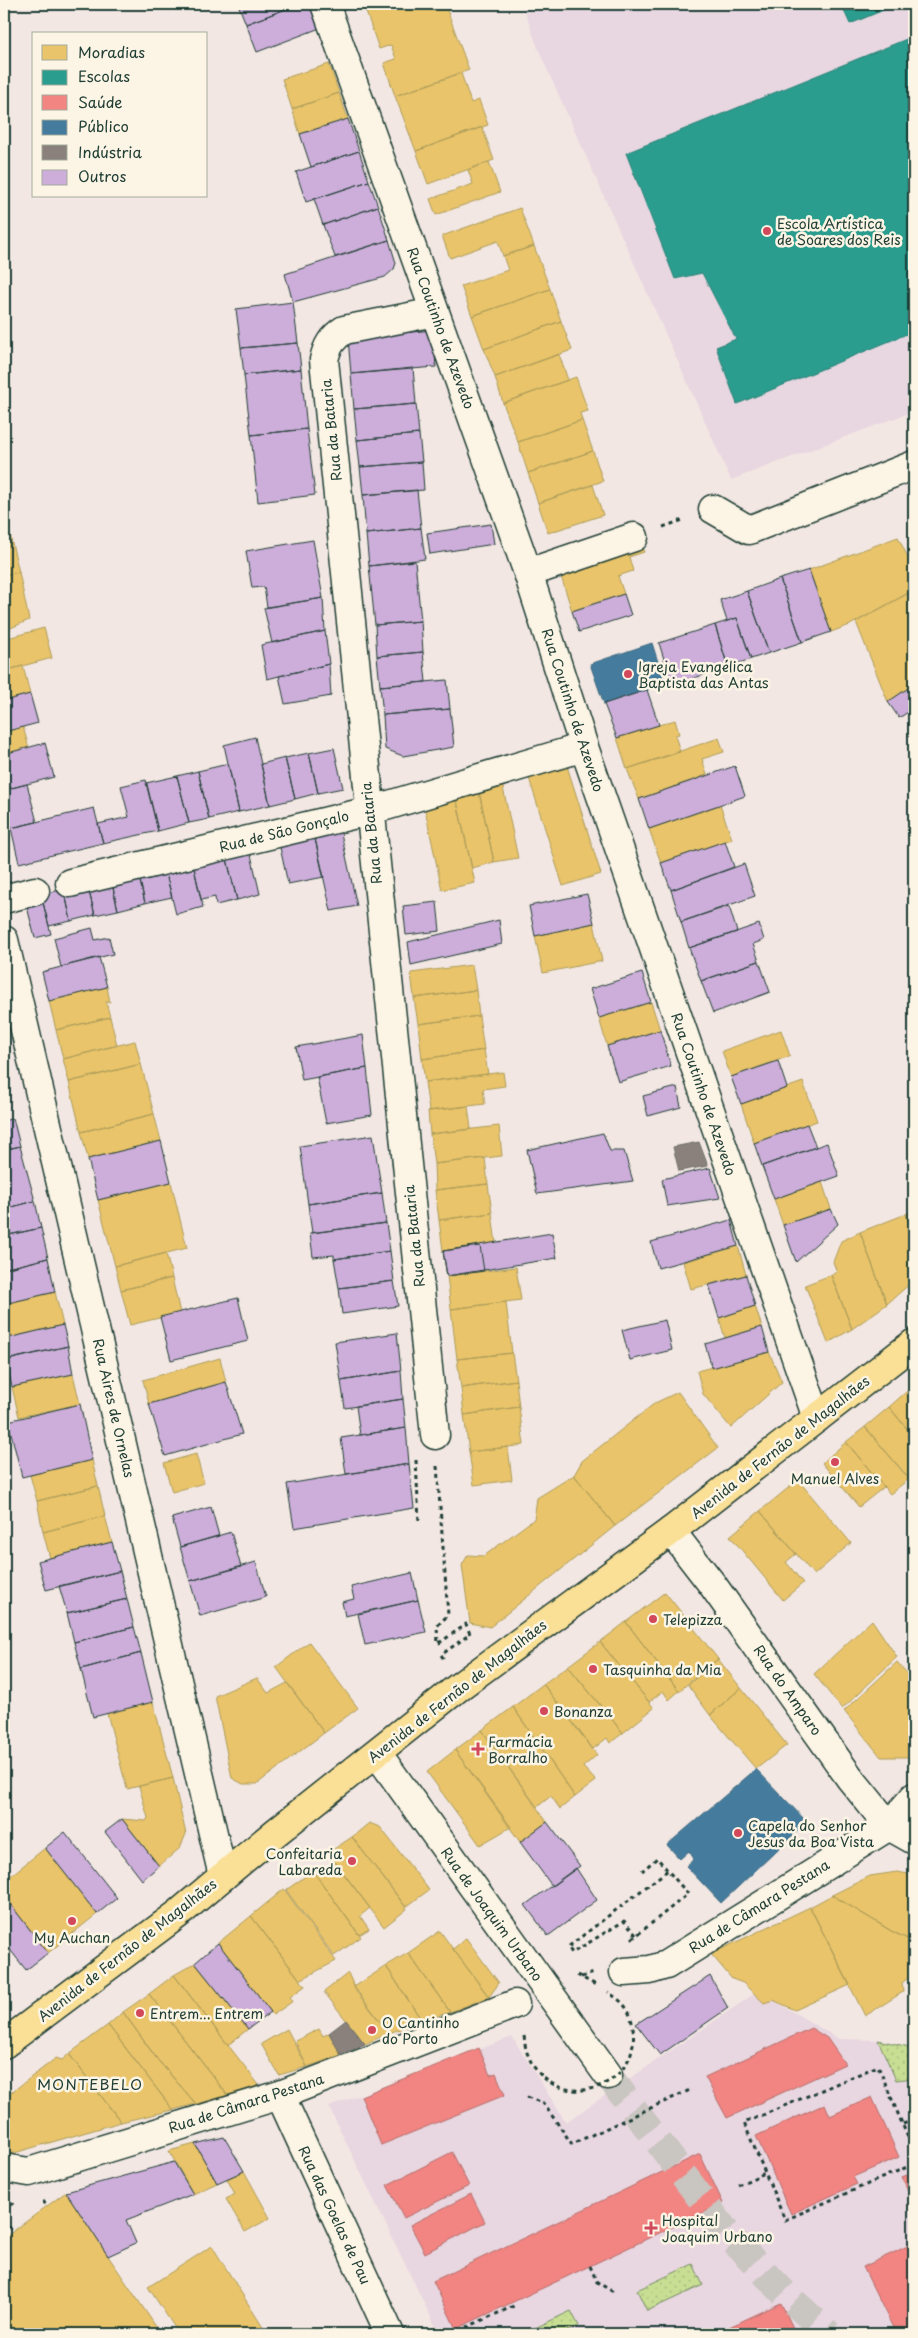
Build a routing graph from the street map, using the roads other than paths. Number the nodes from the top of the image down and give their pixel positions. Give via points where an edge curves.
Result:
1 (324, 4) edge
2 (435, 312) junction
3 (911, 474) edge
4 (713, 509) road end
5 (634, 537) road end
6 (528, 573) junction
7 (584, 747) junction
8 (369, 810) junction
9 (70, 883) dead end
10 (35, 891) dead end
11 (4, 899) edge
12 (4, 940) edge
13 (914, 1343) edge
14 (817, 1418) junction
15 (435, 1435) dead end
16 (671, 1531) junction
17 (377, 1752) junction
18 (914, 1797) edge
19 (888, 1826) junction
20 (914, 1840) edge
21 (223, 1876) junction
22 (616, 1982) road end
23 (515, 2004) dead end
24 (4, 2044) edge
25 (608, 2075) tunnel mouth
26 (280, 2095) junction
27 (4, 2168) edge
28 (390, 2334) edge

1 - 2 street, Rua Coutinho de Azevedo
2 - 6 street, Rua Coutinho de Azevedo
2 - 8 street, Rua da Bataria via 344,330 334,336 324,360
3 - 4 street via 749,530
5 - 6 street
6 - 7 street, Rua Coutinho de Azevedo
7 - 8 street, Rua de São Gonçalo
7 - 14 street, Rua Coutinho de Azevedo
8 - 9 street, Rua de São Gonçalo
8 - 15 street, Rua da Bataria
10 - 11 street
12 - 21 street, Rua Aires de Ornelas
13 - 14 main road, Avenida de Fernão de Magalhães
14 - 16 main road, Avenida de Fernão de Magalhães
16 - 17 main road, Avenida de Fernão de Magalhães via 460,1686
16 - 19 street, Rua do Amparo
17 - 21 main road, Avenida de Fernão de Magalhães
17 - 25 street, Rua de Joaquim Urbano
18 - 19 street, Rua de Câmara Pestana
19 - 20 street, Rua do Amparo
19 - 22 street, Rua de Câmara Pestana via 666,1964
21 - 24 main road, Avenida de Fernão de Magalhães via 178,1914
23 - 26 street, Rua de Câmara Pestana
26 - 27 street, Rua de Câmara Pestana via 29,2172
26 - 28 street, Rua das Goelas de Pau

